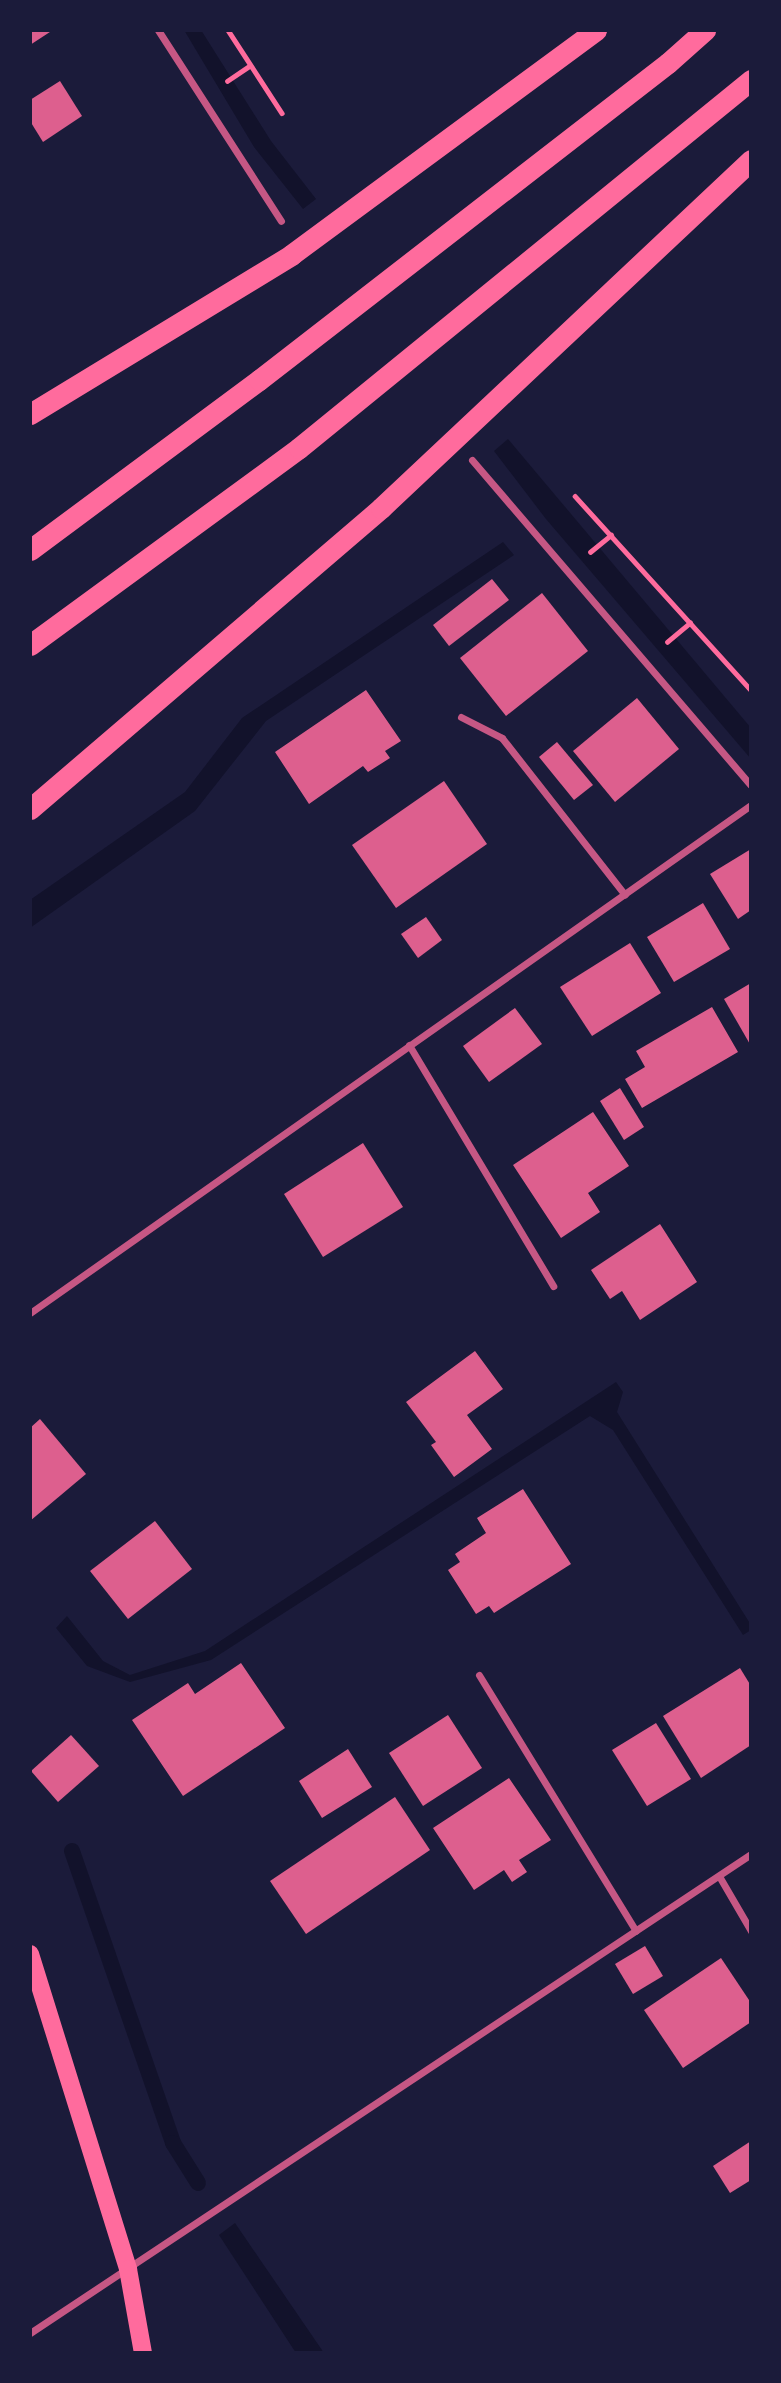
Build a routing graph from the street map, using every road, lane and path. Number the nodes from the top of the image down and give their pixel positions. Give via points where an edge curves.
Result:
1 (158, 30) edge
2 (228, 30) edge
3 (596, 30) edge
4 (705, 30) edge
5 (751, 80) edge
6 (282, 113) dead end
7 (751, 160) edge
8 (281, 221) dead end
9 (30, 414) edge
10 (472, 460) dead end
11 (575, 496) dead end
12 (30, 550) edge
13 (30, 645) edge
14 (751, 690) edge
15 (461, 717) dead end
16 (751, 786) edge
17 (751, 804) edge
18 (30, 809) edge
19 (625, 895) junction
20 (409, 1045) junction
21 (553, 1286) dead end
22 (30, 1313) edge
23 (479, 1675) dead end
24 (751, 1854) edge
25 (719, 1876) junction
26 (636, 1931) junction
27 (751, 1931) edge
28 (30, 1954) edge
29 (128, 2269) junction
30 (30, 2333) edge
31 (143, 2353) edge

1 - 8 street
2 - 6 path
3 - 9 highway via 291,255
4 - 12 highway via 259,380
5 - 13 highway via 299,448
7 - 18 highway via 381,508
10 - 16 street
11 - 14 path
15 - 19 street via 502,738
17 - 19 street
19 - 20 street
20 - 21 street
20 - 22 street
23 - 26 street
24 - 25 street
25 - 26 street
25 - 27 street
26 - 29 street
28 - 29 main road
29 - 30 street
29 - 31 main road

